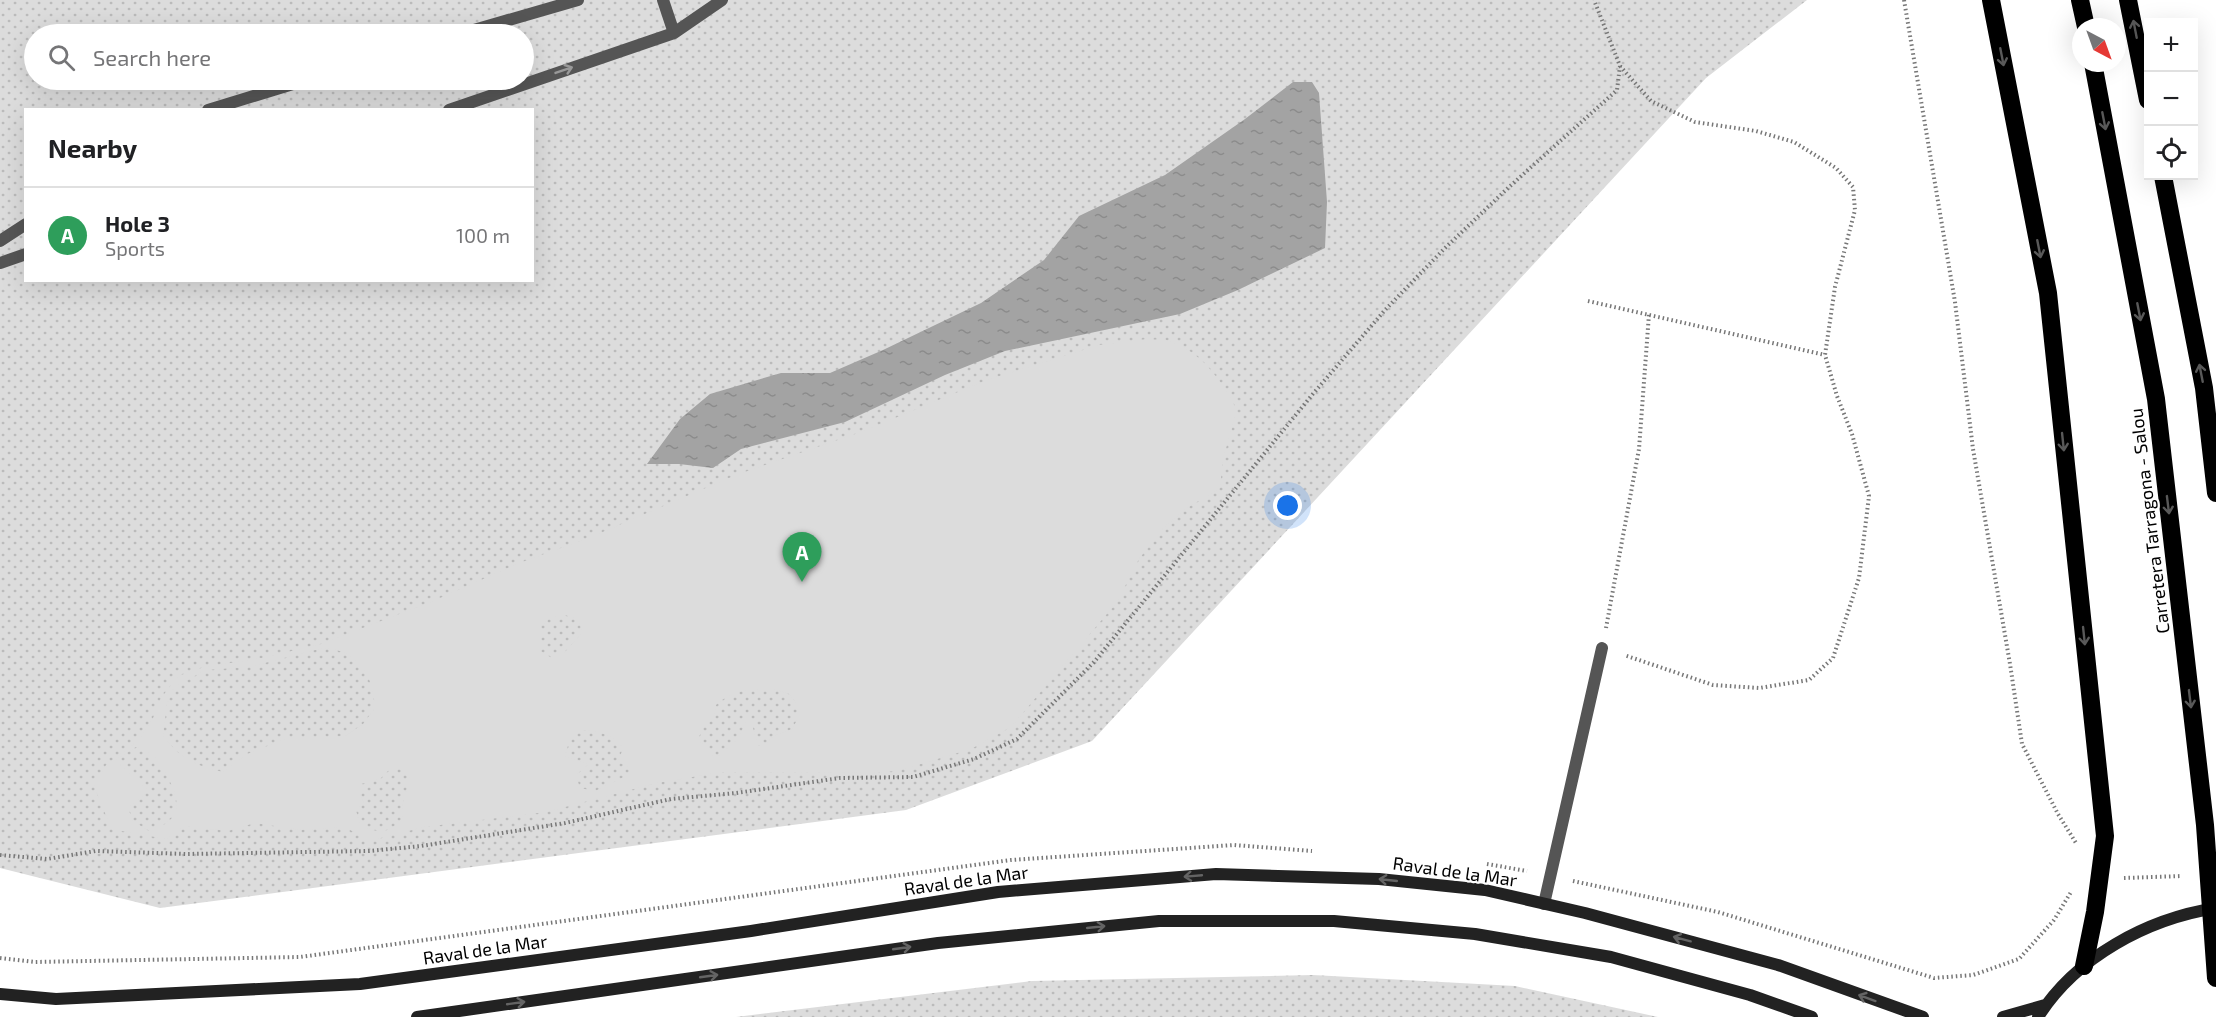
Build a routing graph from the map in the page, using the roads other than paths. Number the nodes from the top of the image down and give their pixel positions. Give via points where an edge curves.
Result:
1 (578, 0) edge
2 (663, 0) edge
3 (722, 0) edge
4 (1991, 0) edge
5 (2080, 0) edge
6 (2128, 0) edge
7 (2084, 18) edge
8 (495, 24) edge
9 (674, 33) junction
10 (2095, 72) edge
11 (2144, 80) edge
12 (534, 81) edge
13 (273, 90) edge
14 (507, 90) edge
15 (215, 108) edge
16 (455, 108) edge
17 (2164, 180) edge
18 (24, 226) edge
19 (0, 241) edge
20 (24, 255) edge
21 (0, 263) edge
22 (2216, 493) edge
23 (1602, 648) road end
24 (1544, 904) junction
25 (2216, 908) edge
26 (2084, 966) junction
27 (2216, 978) edge
28 (0, 994) edge
29 (2045, 1005) junction
30 (417, 1017) edge
31 (1812, 1017) edge
32 (1923, 1017) edge
33 (2003, 1017) edge
34 (2038, 1017) edge

1 - 8 lane
2 - 9 lane
3 - 9 lane
4 -> 26 highway via 2048,293 2105,836
5 - 7 highway
11 -> 6 highway
12 -> 9 lane
10 -> 27 highway, Carretera Tarragona - Salou via 2156,399 2205,825
13 - 15 lane
16 -> 14 lane
22 -> 17 highway via 2204,388
18 - 19 lane
20 - 21 lane
23 - 24 lane
24 -> 28 street, Raval de la Mar via 1485,890 1379,879 1216,874 998,892 751,931 360,984 56,999
32 -> 24 street, Raval de la Mar via 1778,966
25 - 26 street via 2175,916 2151,926
26 - 29 street
29 - 33 street
29 - 34 street
30 -> 31 street via 938,943 1159,921 1334,921 1475,934 1611,957 1750,995

